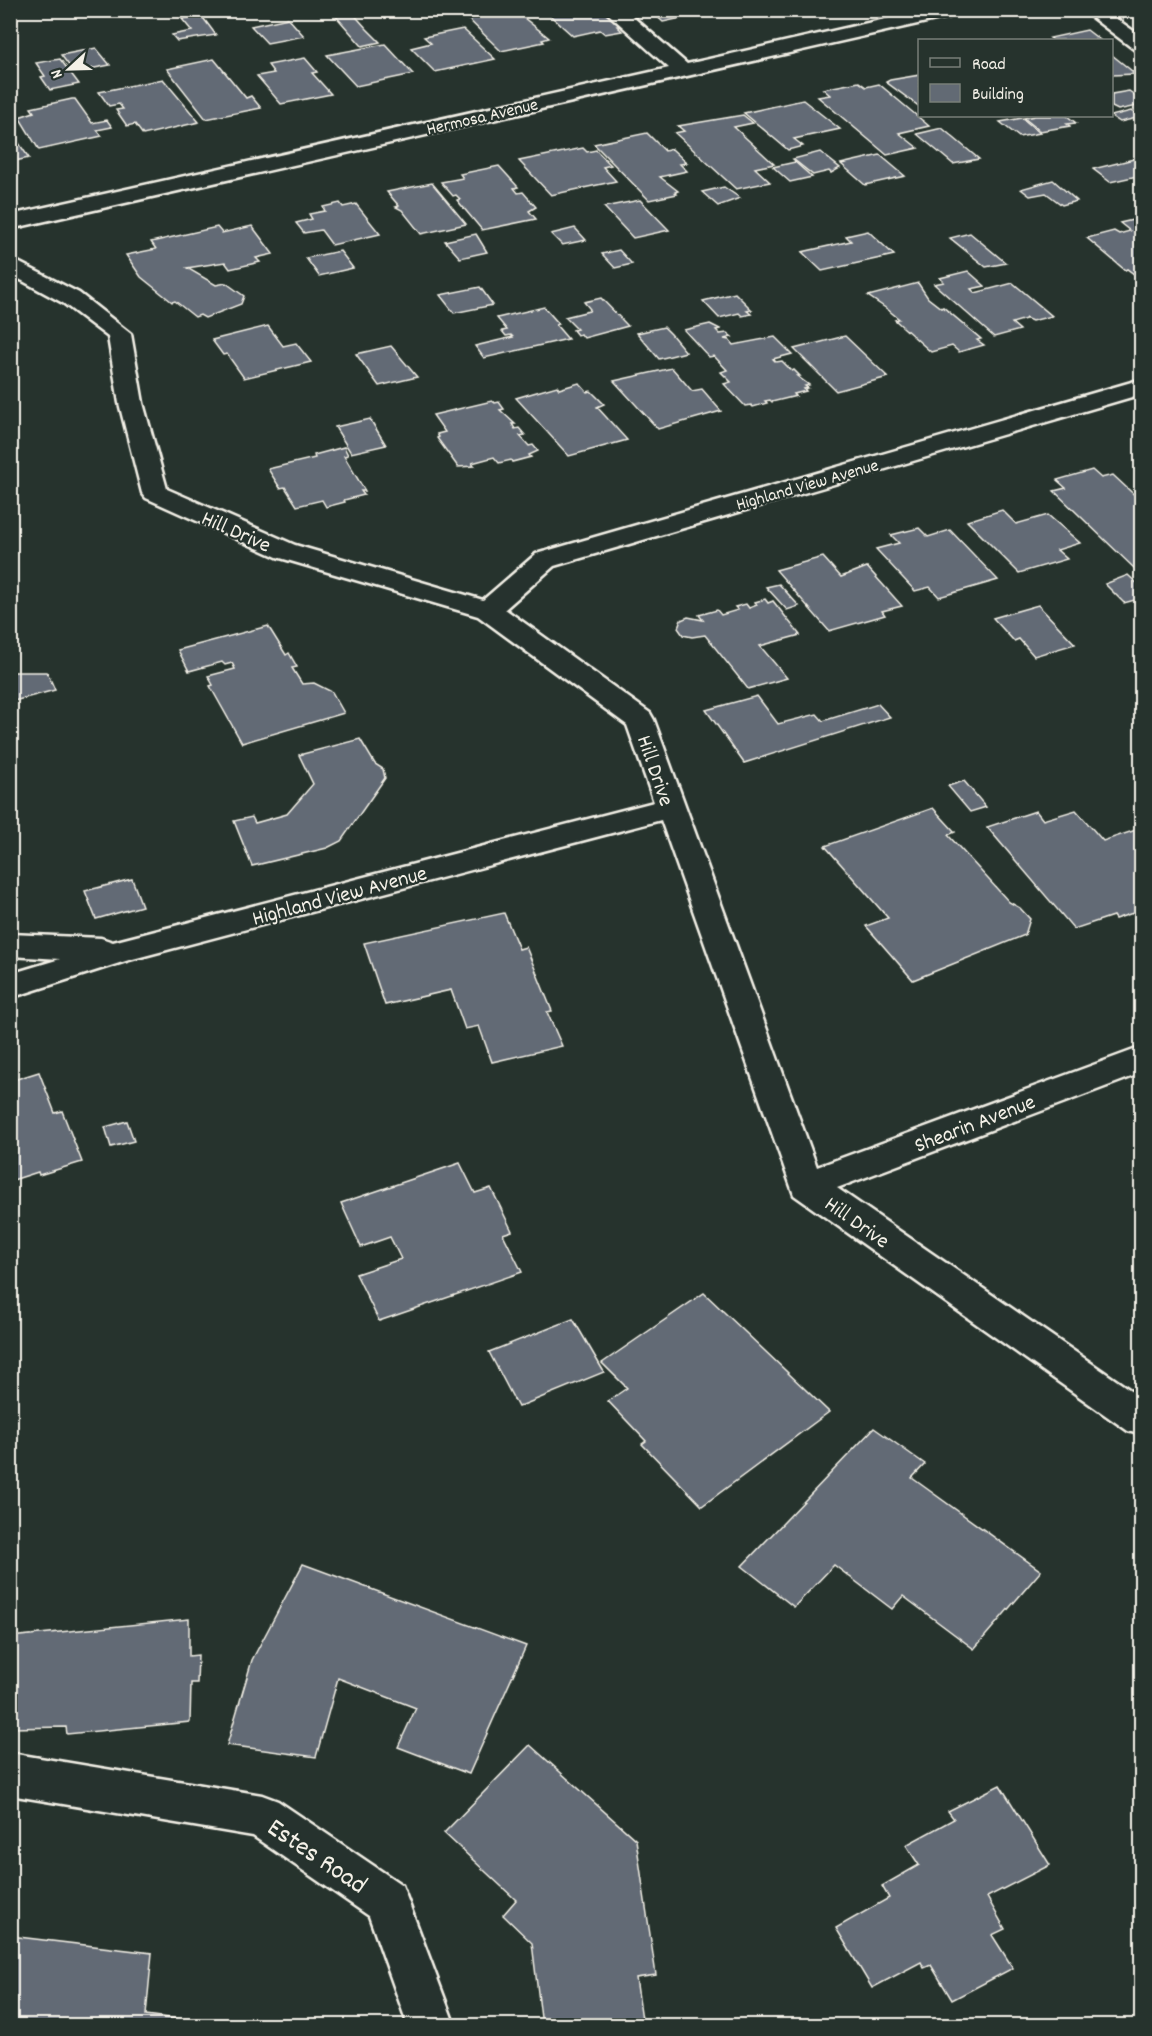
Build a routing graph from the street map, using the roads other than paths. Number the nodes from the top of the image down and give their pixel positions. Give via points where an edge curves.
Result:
1 (614, 10) edge
2 (953, 10) edge
3 (1091, 10) edge
4 (1142, 46) edge
5 (684, 71) junction
6 (10, 222) edge
7 (10, 265) edge
8 (42, 282) junction
9 (10, 291) edge
10 (1142, 386) edge
11 (488, 610) junction
12 (670, 808) junction
13 (10, 945) edge
14 (124, 950) junction
15 (10, 986) edge
16 (1142, 1059) edge
17 (806, 1185) junction
18 (1142, 1419) edge
19 (10, 1774) edge
20 (432, 2025) edge

1 - 5 street
2 - 5 street, Hermosa Avenue
3 - 4 street
5 - 6 street, Hermosa Avenue
7 - 8 street, Hill Drive
8 - 9 street
8 - 11 street, Hill Drive via 119,334 131,403 155,493 286,552
10 - 11 street, Highland View Avenue via 545,560
11 - 12 street, Hill Drive via 640,720
12 - 14 street, Highland View Avenue
12 - 17 street, Hill Drive
13 - 14 street
14 - 15 street, Highland View Avenue
16 - 17 street, Shearin Avenue
17 - 18 street, Hill Drive
19 - 20 street, Estes Road via 262,1816 386,1901

